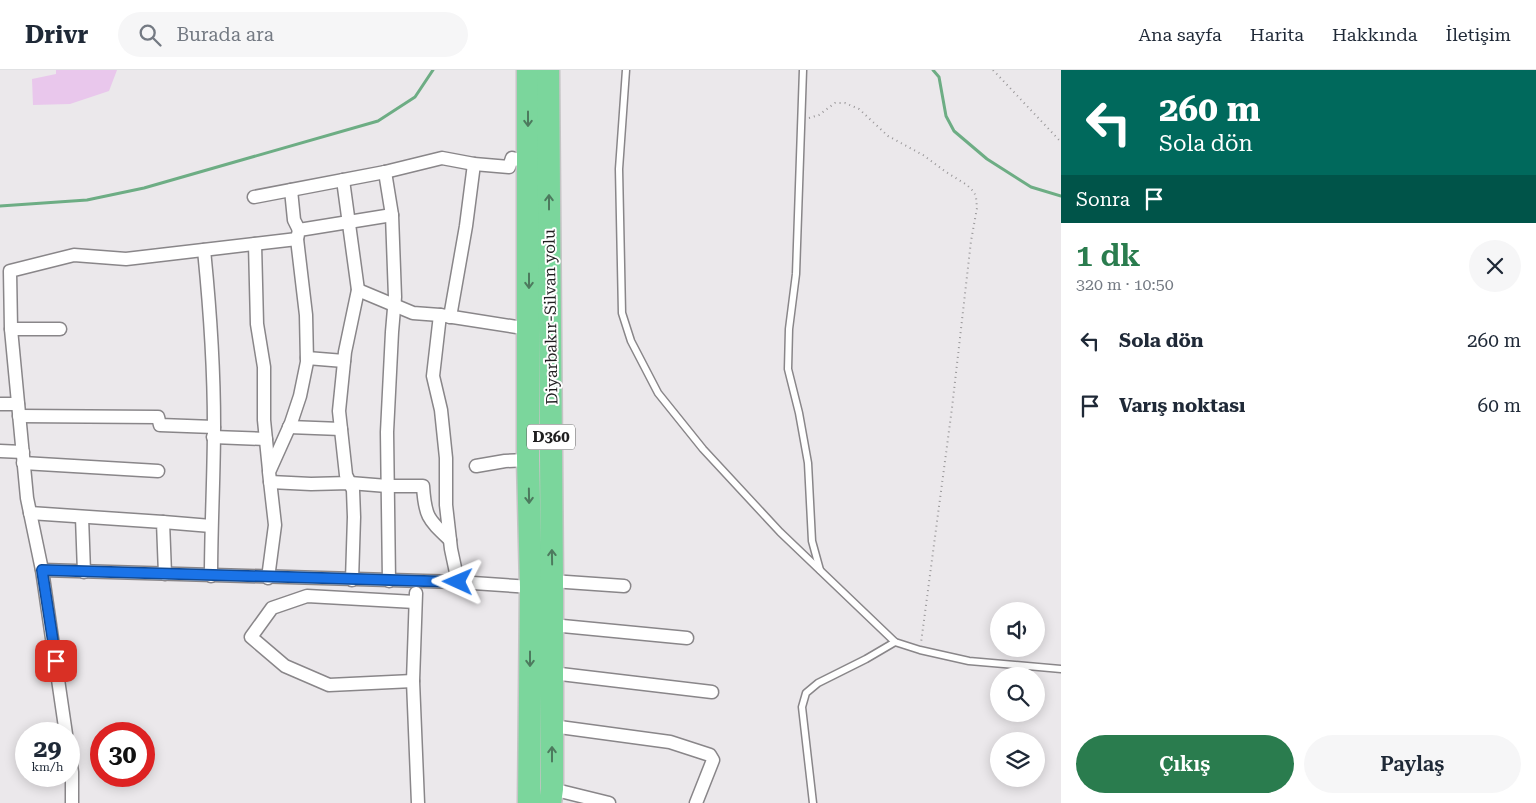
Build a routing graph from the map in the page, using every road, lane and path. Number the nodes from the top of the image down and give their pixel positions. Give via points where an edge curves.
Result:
1 (528, 70) edge
2 (548, 70) edge
3 (626, 70) edge
4 (803, 70) edge
5 (994, 70) edge
6 (800, 121) junction
7 (1061, 142) edge
8 (529, 163) junction
9 (474, 164) junction
10 (385, 172) junction
11 (344, 180) junction
12 (291, 190) junction
13 (254, 197) dead end
14 (392, 215) junction
15 (349, 222) junction
16 (298, 234) junction
17 (255, 244) junction
18 (204, 250) junction
19 (5, 275) edge
20 (358, 290) junction
21 (395, 305) junction
22 (445, 316) junction
23 (11, 329) junction
24 (60, 329) dead end
25 (529, 329) junction
26 (13, 355) junction
27 (0, 356) edge
28 (307, 358) junction
29 (344, 361) junction
30 (0, 404) edge
31 (18, 410) junction
32 (289, 427) junction
33 (341, 429) junction
34 (214, 432) junction
35 (266, 440) junction
36 (0, 451) edge
37 (23, 458) junction
38 (528, 460) junction
39 (476, 466) dead end
40 (158, 471) dead end
41 (270, 477) junction
42 (350, 483) junction
43 (387, 486) junction
44 (30, 513) junction
45 (82, 517) junction
46 (163, 522) junction
47 (210, 526) junction
48 (450, 540) junction
49 (42, 570) junction
50 (820, 571) junction
51 (84, 572) junction
52 (165, 574) junction
53 (211, 576) junction
54 (268, 578) junction
55 (352, 580) junction
56 (389, 581) junction
57 (552, 581) junction
58 (416, 582) junction
59 (458, 582) junction
60 (624, 586) dead end
61 (531, 587) junction
62 (415, 602) junction
63 (552, 624) junction
64 (687, 638) dead end
65 (895, 642) junction
66 (920, 650) junction
67 (1061, 669) edge
68 (552, 673) junction
69 (413, 681) junction
70 (712, 692) dead end
71 (64, 722) edge
72 (552, 726) junction
73 (72, 787) edge
74 (551, 796) edge
75 (72, 803) edge
76 (418, 803) edge
77 (529, 803) edge
78 (609, 803) edge
79 (696, 803) edge
80 (813, 803) edge

1 -> 8 highway, Diyarbakır-Silvan yolu / D360
57 -> 2 highway, Diyarbakır-Silvan yolu / D360
3 - 50 lane via 619,169 620,264 622,313 631,341 658,393 703,450
4 - 6 lane
5 - 7 path
6 - 50 lane via 796,274 788,369 808,463 812,541
6 - 66 path via 819,115 835,103 859,109 888,136 923,155 967,186 976,197
8 - 9 street via 512,158 509,166
8 -> 25 highway, Diyarbakır-Silvan yolu / D360
9 - 10 street via 442,158
9 - 22 street via 466,226
10 - 11 street
10 - 14 street
11 - 12 street
11 - 15 street
12 - 13 street
12 - 16 street
14 - 15 street
14 - 21 street
15 - 16 street
15 - 20 street
16 - 17 street
16 - 28 street
17 - 18 street
17 - 35 street
18 - 19 street via 126,259 74,256 10,271
18 - 34 street via 211,326
19 - 23 street
20 - 21 street
20 - 29 street
21 - 22 street via 414,313
21 - 43 street
22 - 25 street
22 - 48 street via 433,376 441,410 446,458
23 - 24 street
23 - 26 street
25 - 38 highway, Diyarbakır-Silvan yolu / D360
26 - 27 street
26 - 31 street
28 - 29 street
28 - 32 street via 300,396
29 - 33 street via 339,411
30 - 31 street
31 - 34 street via 158,417 160,425
31 - 37 street
32 - 33 street
32 - 41 street
33 - 42 street via 346,475
34 - 35 street
34 - 47 street
35 - 41 street
36 - 37 street
37 - 40 street
37 - 44 street
38 - 39 street
38 -> 61 highway, Diyarbakır-Silvan yolu / D360
41 - 42 street via 311,484
41 - 54 street via 275,525
42 - 43 street
42 - 55 street via 354,517
43 - 48 street via 423,486 425,507 431,521
43 - 56 street
44 - 45 street
44 - 49 street
45 - 46 street
45 - 51 street
46 - 47 street
46 - 52 street
47 - 53 street
48 - 59 street
49 - 51 street
49 - 71 street
50 - 65 lane
51 - 52 street
52 - 53 street
53 - 54 street
54 - 55 street
55 - 56 street
56 - 58 street
57 - 60 street
57 - 63 highway, Diyarbakır-Silvan yolu / D360
58 - 59 street
58 - 62 street
59 - 61 street
61 -> 77 highway, Diyarbakır-Silvan yolu / D360
62 - 69 street
62 - 69 street via 307,596 272,608 250,637 285,666 328,685
63 - 64 street
63 - 68 highway, Diyarbakır-Silvan yolu / D360
65 - 66 lane
65 - 80 lane via 818,683 806,694 802,707
66 - 67 lane via 969,661
68 - 70 street
68 - 72 highway, Diyarbakır-Silvan yolu / D360
69 - 76 street
74 -> 72 highway, Diyarbakır-Silvan yolu / D360
72 - 79 street via 670,742 710,755 713,760
73 - 75 street
74 - 78 street

